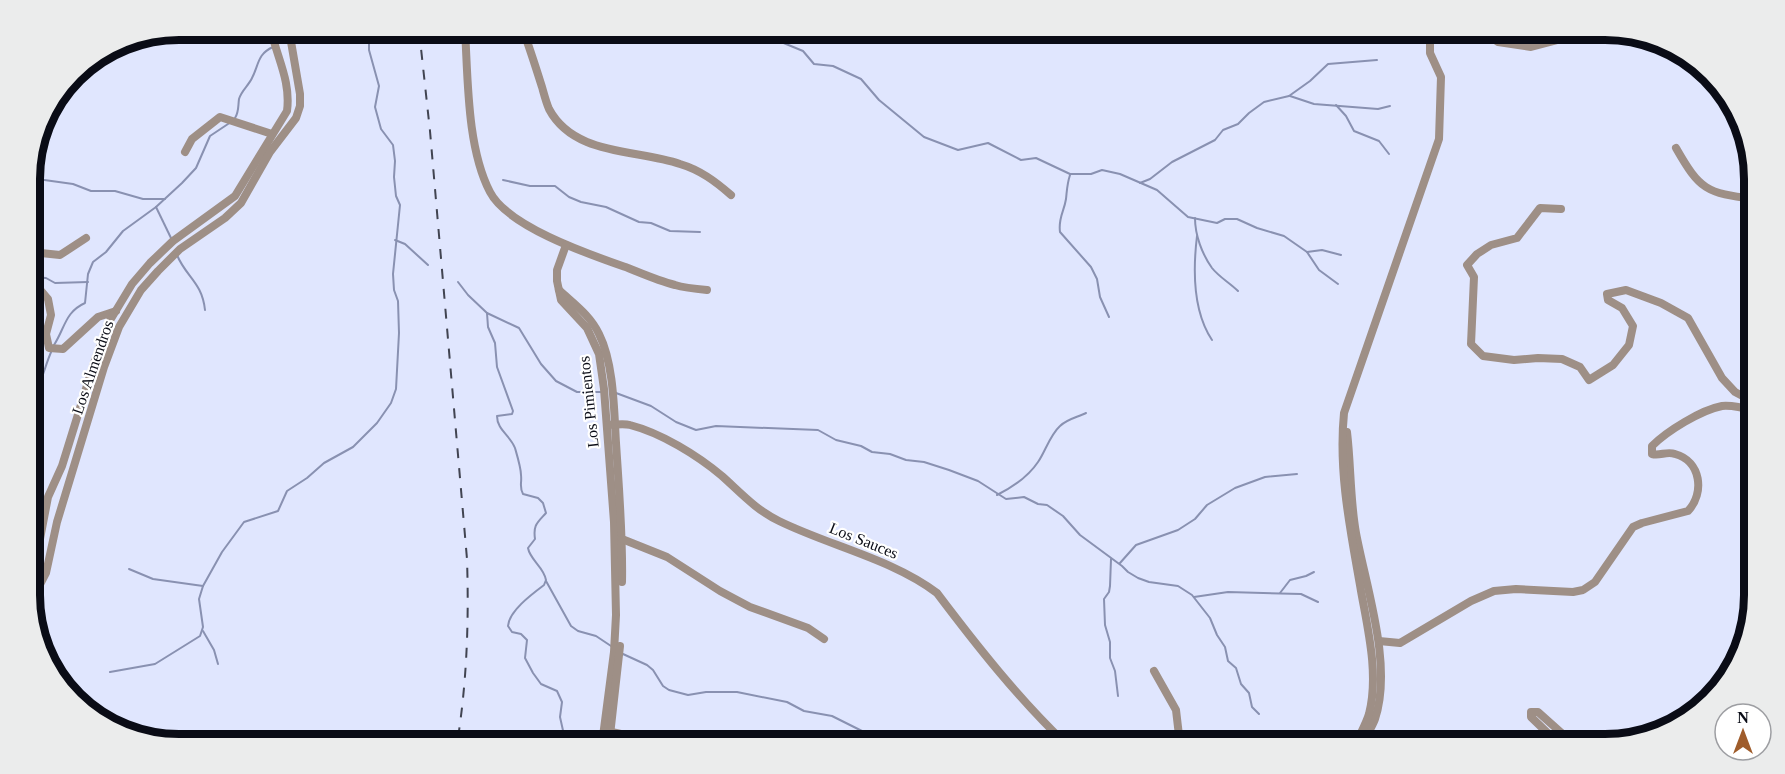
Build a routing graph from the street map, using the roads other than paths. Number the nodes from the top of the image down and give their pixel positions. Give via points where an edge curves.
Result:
1 (1430, 40) edge
2 (1495, 40) edge
3 (1558, 40) edge
4 (274, 41) edge
5 (292, 41) edge
6 (466, 41) edge
7 (527, 41) edge
8 (279, 123) junction
9 (291, 127) junction
10 (272, 134) junction
11 (1676, 148) dead end
12 (185, 152) dead end
13 (731, 195) dead end
14 (1744, 198) edge
15 (1561, 209) dead end
16 (86, 238) dead end
17 (566, 245) junction
18 (41, 253) edge
19 (41, 290) edge
20 (707, 290) dead end
21 (116, 312) junction
22 (1744, 397) edge
23 (1744, 409) edge
24 (611, 425) junction
25 (1347, 432) dead end
26 (40, 538) edge
27 (622, 539) junction
28 (40, 585) edge
29 (824, 639) dead end
30 (1379, 641) junction
31 (1154, 671) dead end
32 (607, 731) junction
33 (1055, 733) edge
34 (1179, 733) edge
35 (1361, 733) edge
36 (1368, 733) edge
37 (1548, 733) edge
38 (1562, 733) edge
39 (619, 734) edge

1 - 35 street via 1430,53 1441,76 1439,139 1344,413 1347,513 1370,644 1373,685 1369,715
2 - 3 street via 1531,47
4 - 8 street, Los Almendros via 289,97 287,111
5 - 9 street, Los Almendros via 300,100
6 - 17 street via 473,128 491,194 511,215
7 - 13 street via 549,109 563,126 588,143 697,170
8 - 9 street
8 - 10 street, Los Almendros
9 - 28 street, Los Almendros via 270,152 241,203 180,249 158,271 141,290 119,327
10 - 12 street via 220,117 192,139
10 - 21 street, Los Almendros via 235,196 173,241 150,263
11 - 14 street via 1694,177 1707,188
15 - 22 street via 1540,208 1517,238 1491,244 1467,265 1474,277 1471,344 1483,356 1562,359 1580,367 1589,380 1613,365 1629,345 1633,326 1622,308 1608,300 1607,294 1626,290 1688,318 1722,378
16 - 18 street via 60,255
17 - 20 street via 676,286
17 - 24 street, Los Pimientos via 557,270 559,290 589,318 602,340 608,364
19 - 21 street via 48,299 51,315 46,333 49,348 63,349 98,317
21 - 26 street, Los Almendros via 109,322 62,466 48,497
23 - 30 street via 1715,408 1652,446 1655,455 1680,455 1696,470 1698,495 1688,511 1633,527 1589,587 1573,592 1494,591 1400,643
24 - 27 street, Los Pimientos
24 - 32 street, Los Pimientos via 617,580
24 - 33 street, Los Sauces via 631,425 675,444 778,521 926,585 937,593 1012,687
25 - 30 street via 1356,532
27 - 29 street via 667,556 750,607 808,628
27 - 32 street, Los Pimientos via 620,647
30 - 36 street via 1378,701
31 - 34 street via 1176,710
32 - 39 street
37 - 38 street via 1531,717 1531,712 1538,712

